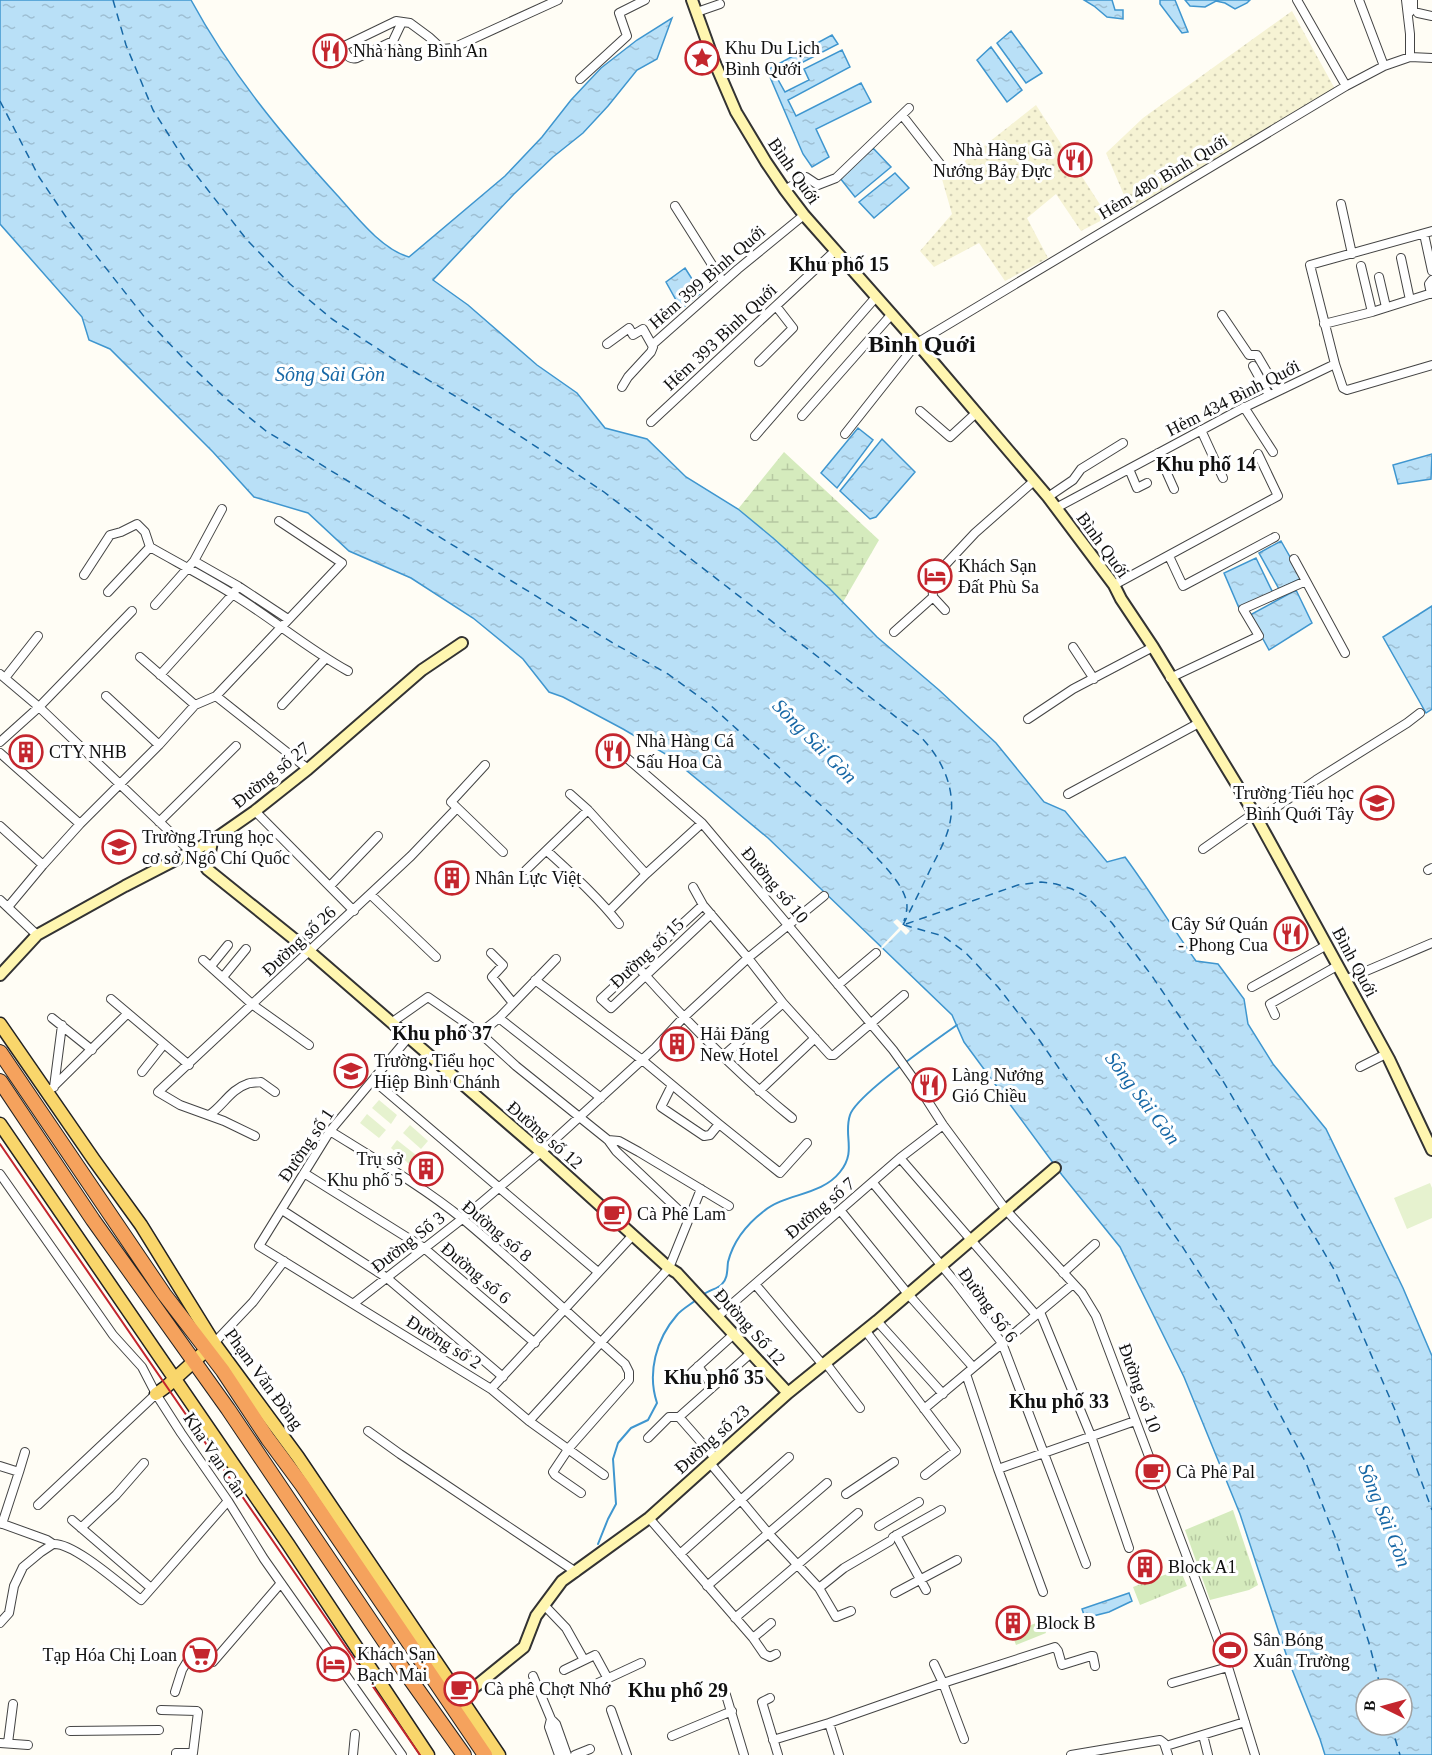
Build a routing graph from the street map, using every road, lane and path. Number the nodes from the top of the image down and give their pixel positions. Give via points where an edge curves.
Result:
1 (558, 0) edge
2 (645, 0) edge
3 (693, 0) edge
4 (1297, 0) edge
5 (1359, 0) edge
6 (1406, 0) edge
7 (1413, 0) edge
8 (720, 4) dead end
9 (697, 12) junction
10 (1409, 13) junction
11 (1418, 13) dead end
12 (1432, 16) edge
13 (402, 22) junction
14 (1432, 50) edge
15 (1410, 57) junction
16 (1432, 58) edge
17 (1384, 66) junction
18 (580, 79) dead end
19 (1346, 86) junction
20 (909, 108) dead end
21 (902, 115) junction
22 (941, 165) dead end
23 (785, 190) junction
24 (1341, 204) dead end
25 (675, 206) dead end
26 (804, 215) junction
27 (1428, 232) edge
28 (836, 250) junction
29 (1352, 254) junction
30 (1401, 258) dead end
31 (1361, 266) dead end
32 (1432, 271) edge
33 (1379, 277) dead end
34 (1432, 280) edge
35 (723, 282) junction
36 (1432, 293) edge
37 (876, 297) junction
38 (1410, 300) junction
39 (776, 306) junction
40 (1386, 307) junction
41 (1372, 312) junction
42 (891, 315) junction
43 (1222, 315) dead end
44 (1324, 324) junction
45 (917, 343) junction
46 (607, 344) dead end
47 (652, 345) junction
48 (759, 362) dead end
49 (1335, 364) junction
50 (1432, 364) edge
51 (1253, 366) dead end
52 (622, 387) dead end
53 (1278, 391) junction
54 (1269, 395) junction
55 (1244, 407) junction
56 (920, 411) dead end
57 (975, 414) junction
58 (802, 416) dead end
59 (651, 422) dead end
60 (1201, 430) junction
61 (845, 434) dead end
62 (756, 436) dead end
63 (1123, 443) dead end
64 (1273, 452) dead end
65 (1158, 453) junction
66 (1258, 454) dead end
67 (1129, 469) junction
68 (1223, 478) dead end
69 (1034, 481) junction
70 (1147, 483) dead end
71 (1174, 489) dead end
72 (1047, 497) junction
73 (1056, 508) junction
74 (222, 509) dead end
75 (279, 521) dead end
76 (1275, 537) dead end
77 (150, 547) junction
78 (1169, 556) junction
79 (1294, 560) dead end
80 (194, 561) junction
81 (189, 569) junction
82 (84, 575) dead end
83 (1306, 581) junction
84 (1114, 585) junction
85 (238, 586) junction
86 (108, 592) dead end
87 (233, 594) junction
88 (933, 597) junction
89 (155, 605) dead end
90 (945, 610) dead end
91 (132, 611) dead end
92 (288, 619) junction
93 (282, 627) junction
94 (894, 632) dead end
95 (38, 636) dead end
96 (462, 643) dead end
97 (1073, 647) dead end
98 (1153, 647) junction
99 (1345, 653) dead end
100 (140, 657) dead end
101 (325, 658) junction
102 (348, 671) dead end
103 (160, 675) junction
104 (2, 676) edge
105 (1170, 678) junction
106 (1094, 679) junction
107 (106, 696) dead end
108 (216, 696) junction
109 (195, 705) junction
110 (282, 705) dead end
111 (39, 707) junction
112 (1420, 712) dead end
113 (1028, 719) dead end
114 (1199, 723) junction
115 (0, 742) edge
116 (159, 745) junction
117 (236, 746) dead end
118 (0, 753) edge
119 (621, 753) dead end
120 (485, 765) dead end
121 (308, 769) junction
122 (120, 784) junction
123 (570, 794) dead end
124 (1068, 794) dead end
125 (457, 808) junction
126 (588, 810) junction
127 (255, 811) junction
128 (1256, 817) junction
129 (159, 822) junction
130 (702, 822) junction
131 (80, 824) junction
132 (0, 826) edge
133 (378, 836) dead end
134 (212, 841) junction
135 (1203, 849) dead end
136 (547, 851) junction
137 (191, 852) junction
138 (503, 852) dead end
139 (43, 865) junction
140 (526, 870) dead end
141 (646, 874) junction
142 (330, 886) junction
143 (693, 887) dead end
144 (370, 895) junction
145 (824, 896) dead end
146 (0, 900) edge
147 (703, 905) junction
148 (8, 907) junction
149 (354, 911) junction
150 (609, 911) junction
151 (711, 914) junction
152 (619, 924) dead end
153 (789, 926) junction
154 (37, 935) junction
155 (668, 937) junction
156 (1432, 943) edge
157 (228, 945) dead end
158 (1327, 945) junction
159 (676, 947) junction
160 (246, 949) dead end
161 (309, 951) junction
162 (491, 953) dead end
163 (876, 953) dead end
164 (435, 957) dead end
165 (748, 958) junction
166 (556, 959) dead end
167 (203, 960) dead end
168 (211, 966) junction
169 (637, 966) junction
170 (1337, 966) junction
171 (0, 975) edge
172 (646, 976) junction
173 (223, 977) junction
174 (535, 980) junction
175 (1345, 980) junction
176 (838, 985) junction
177 (1252, 987) dead end
178 (904, 995) dead end
179 (111, 999) dead end
180 (513, 1003) junction
181 (783, 1004) junction
182 (254, 1005) junction
183 (127, 1014) junction
184 (1275, 1015) dead end
185 (52, 1018) dead end
186 (499, 1018) junction
187 (683, 1018) junction
188 (391, 1023) junction
189 (0, 1024) edge
190 (870, 1024) junction
191 (62, 1025) junction
192 (480, 1033) junction
193 (408, 1038) junction
194 (815, 1038) junction
195 (164, 1044) junction
196 (309, 1045) dead end
197 (92, 1050) junction
198 (0, 1052) edge
199 (1386, 1054) junction
200 (722, 1057) junction
201 (641, 1059) junction
202 (189, 1065) junction
203 (1360, 1066) dead end
204 (142, 1072) dead end
205 (373, 1080) junction
206 (0, 1081) edge
207 (672, 1085) junction
208 (51, 1089) junction
209 (759, 1091) junction
210 (275, 1092) dead end
211 (601, 1098) junction
212 (208, 1115) junction
213 (579, 1117) junction
214 (792, 1118) dead end
215 (0, 1124) edge
216 (719, 1124) junction
217 (943, 1125) junction
218 (330, 1131) junction
219 (255, 1136) dead end
220 (608, 1140) junction
221 (807, 1143) dead end
222 (1432, 1150) edge
223 (541, 1152) junction
224 (900, 1158) junction
225 (1055, 1168) dead end
226 (304, 1173) junction
227 (0, 1174) edge
228 (873, 1183) junction
229 (3, 1186) edge
230 (500, 1187) junction
231 (701, 1189) junction
232 (729, 1206) dead end
233 (282, 1210) junction
234 (840, 1210) junction
235 (1006, 1210) junction
236 (462, 1219) junction
237 (688, 1219) junction
238 (633, 1235) junction
239 (971, 1240) junction
240 (1095, 1244) dead end
241 (260, 1246) joint
242 (424, 1248) junction
243 (284, 1261) junction
244 (940, 1266) junction
245 (669, 1268) junction
246 (598, 1272) junction
247 (1063, 1273) junction
248 (387, 1278) junction
249 (688, 1284) joint
250 (755, 1284) junction
251 (1073, 1284) junction
252 (908, 1294) junction
253 (353, 1304) junction
254 (566, 1309) junction
255 (715, 1313) junction
256 (1038, 1314) junction
257 (877, 1321) junction
258 (865, 1330) junction
259 (734, 1334) junction
260 (600, 1342) junction
261 (535, 1343) junction
262 (1002, 1343) junction
263 (210, 1346) junction
264 (752, 1353) junction
265 (194, 1361) junction
266 (824, 1363) junction
267 (973, 1367) junction
268 (966, 1374) junction
269 (502, 1377) junction
270 (175, 1378) junction
271 (713, 1387) junction
272 (491, 1389) junction
273 (788, 1393) junction
274 (156, 1394) junction
275 (943, 1394) junction
276 (860, 1408) dead end
277 (924, 1409) junction
278 (679, 1417) junction
279 (530, 1420) junction
280 (1135, 1420) junction
281 (368, 1431) dead end
282 (1091, 1436) junction
283 (648, 1438) dead end
284 (568, 1448) junction
285 (25, 1452) dead end
286 (1044, 1453) junction
287 (789, 1456) dead end
288 (712, 1460) junction
289 (894, 1462) dead end
290 (144, 1463) dead end
291 (0, 1466) edge
292 (998, 1469) junction
293 (19, 1472) junction
294 (604, 1475) dead end
295 (925, 1475) dead end
296 (827, 1483) dead end
297 (581, 1493) dead end
298 (846, 1494) dead end
299 (228, 1501) junction
300 (740, 1501) junction
301 (919, 1502) dead end
302 (38, 1505) dead end
303 (941, 1510) dead end
304 (858, 1513) dead end
305 (649, 1518) junction
306 (72, 1520) dead end
307 (1, 1524) edge
308 (879, 1526) dead end
309 (81, 1528) junction
310 (769, 1534) junction
311 (892, 1538) junction
312 (50, 1542) junction
313 (1129, 1548) dead end
314 (680, 1554) junction
315 (957, 1560) dead end
316 (1086, 1564) dead end
317 (798, 1565) junction
318 (576, 1572) junction
319 (921, 1581) junction
320 (281, 1583) junction
321 (707, 1586) junction
322 (152, 1588) junction
323 (819, 1588) junction
324 (926, 1590) dead end
325 (1043, 1592) dead end
326 (895, 1593) dead end
327 (544, 1605) junction
328 (851, 1611) dead end
329 (735, 1618) junction
330 (0, 1623) edge
331 (771, 1623) dead end
332 (753, 1638) junction
333 (196, 1647) dead end
334 (776, 1654) dead end
335 (584, 1660) junction
336 (213, 1662) dead end
337 (641, 1662) dead end
338 (934, 1664) dead end
339 (1095, 1666) dead end
340 (1228, 1667) junction
341 (564, 1670) dead end
342 (533, 1676) dead end
343 (608, 1679) junction
344 (598, 1683) dead end
345 (942, 1683) junction
346 (1172, 1683) dead end
347 (175, 1692) dead end
348 (726, 1695) dead end
349 (770, 1698) dead end
350 (457, 1702) junction
351 (13, 1704) dead end
352 (161, 1710) dead end
353 (611, 1710) dead end
354 (732, 1711) junction
355 (550, 1719) junction
356 (1245, 1722) junction
357 (829, 1723) junction
358 (159, 1730) dead end
359 (70, 1731) dead end
360 (355, 1734) dead end
361 (1203, 1735) junction
362 (672, 1736) dead end
363 (964, 1739) dead end
364 (773, 1740) junction
365 (4, 1743) edge
366 (28, 1745) dead end
367 (1166, 1746) junction
368 (590, 1749) dead end
369 (176, 1754) edge
370 (353, 1755) edge
371 (402, 1755) edge
372 (428, 1755) edge
373 (464, 1755) edge
374 (485, 1755) edge
375 (499, 1755) edge
376 (559, 1755) edge
377 (567, 1755) edge
378 (575, 1755) edge
379 (627, 1755) edge
380 (744, 1755) edge
381 (778, 1755) edge
382 (839, 1755) edge
383 (1071, 1755) edge
384 (1168, 1755) edge
385 (1208, 1755) edge
386 (1255, 1755) edge

1 - 13 street via 453,48 442,49 410,23
2 - 18 street via 619,13 627,36
3 - 9 street, Bình Quới
4 - 19 street
5 - 17 street
6 - 10 street
7 - 10 street
8 - 9 street
9 - 23 street, Bình Quới via 736,112
10 - 15 street
11 - 12 street
13 - 13 street via 396,21 341,47 351,59 357,58 393,41
14 - 16 street
15 - 16 street, Hẻm 480 Bình Quới
15 - 17 street, Hẻm 480 Bình Quới
17 - 19 street, Hẻm 480 Bình Quới
19 - 45 street, Hẻm 480 Bình Quới
20 - 21 street
21 - 22 street
21 - 23 street via 836,177 818,185 806,177
23 - 26 street, Bình Quới
24 - 29 street
25 - 35 street
26 - 28 street, Bình Quới
26 - 35 street, Hẻm 399 Bình Quới
27 - 29 street
27 - 32 street
28 - 37 street, Bình Quới
28 - 39 street, Hẻm 393 Bình Quới
29 - 44 street via 1310,265
30 - 38 street
31 - 41 street
33 - 40 street
34 - 36 street
35 - 47 street, Hẻm 399 Bình Quới
36 - 38 street
37 - 42 street, Bình Quới
37 - 62 street
38 - 40 street
39 - 48 street via 793,328
39 - 59 street, Hẻm 393 Bình Quới
40 - 41 street
41 - 44 street
42 - 45 street, Bình Quới
42 - 58 street
43 - 53 street via 1249,355 1257,355
44 - 49 street
45 - 57 street, Bình Quới
45 - 61 street
46 - 47 street, Hẻm 399 Bình Quới via 629,328 633,335 643,329
47 - 52 street via 651,352
49 - 50 street via 1347,390
49 - 53 street, Hẻm 434 Bình Quới
51 - 54 street
53 - 54 street, Hẻm 434 Bình Quới
54 - 55 street, Hẻm 434 Bình Quới
55 - 60 street, Hẻm 434 Bình Quới
55 - 64 street
56 - 57 street via 950,437
57 - 69 street, Bình Quới
60 - 65 street, Hẻm 434 Bình Quới
60 - 68 street
63 - 72 street via 1081,468 1073,480
65 - 67 street, Hẻm 434 Bình Quới
65 - 71 street
66 - 78 street via 1278,496
67 - 70 street via 1137,488
67 - 73 street, Hẻm 434 Bình Quới
69 - 72 street, Bình Quới
69 - 88 street via 975,533 932,579
72 - 73 street, Bình Quới
73 - 84 street, Bình Quới
74 - 80 street
75 - 92 street via 342,563
76 - 78 street via 1183,586
77 - 81 street
77 - 82 street via 145,532 137,524 110,535
77 - 86 street
78 - 84 street
79 - 83 street
80 - 81 street
80 - 85 street
81 - 87 street
81 - 89 street
83 - 99 street
83 - 105 street via 1243,609 1259,636
84 - 98 street, Bình Quới
85 - 87 street
85 - 92 street
87 - 93 street
87 - 103 street
88 - 90 street
88 - 94 street
91 - 111 street
92 - 93 street
93 - 101 street
93 - 108 street
95 - 104 street
96 - 121 street, Đường số 27 via 422,670
97 - 106 street
98 - 105 street, Bình Quới
98 - 106 street
100 - 103 street
101 - 102 street
101 - 110 street
103 - 109 street
104 - 111 street
105 - 114 street, Bình Quới
106 - 113 street
107 - 116 street
108 - 109 street
108 - 121 street
109 - 116 street
111 - 115 street
111 - 122 street
112 - 128 street
114 - 124 street
114 - 128 street, Bình Quới
116 - 122 street
117 - 129 street
118 - 131 street
119 - 130 street, Đường số 10
120 - 125 street, Đường số 26 via 452,802
121 - 127 street, Đường số 27
122 - 129 street
122 - 131 street
123 - 126 street
125 - 138 street
125 - 144 street, Đường số 26
126 - 136 street
126 - 141 street
127 - 134 street, Đường số 27
127 - 142 street
128 - 135 street
128 - 158 street, Bình Quới
129 - 137 street
130 - 141 street
130 - 153 street, Đường số 10
131 - 139 street
132 - 139 street
133 - 142 street
134 - 137 street, Đường số 27
134 - 161 street, Đường số 12 via 207,869
136 - 140 street
136 - 150 street
137 - 154 street, Đường số 27
139 - 148 street
141 - 150 street
142 - 149 street
143 - 147 street
144 - 149 street, Đường số 26
144 - 164 street
145 - 153 street, Đường Số 3
146 - 148 street
147 - 151 street
147 - 155 street, Đường số 15
148 - 154 street
149 - 161 street, Đường số 26
150 - 152 street
151 - 159 street, Đường số 15
151 - 165 street
153 - 165 street, Đường Số 3
153 - 176 street, Đường số 10
154 - 171 street, Đường số 27
155 - 159 street
155 - 169 street, Đường số 15
156 - 175 street
157 - 168 street
158 - 170 street, Bình Quới
158 - 177 street
159 - 172 street, Đường số 15
160 - 173 street
161 - 182 street, Đường số 26
161 - 188 street, Đường số 12
162 - 180 street via 504,965 492,978
163 - 176 street
165 - 181 street
165 - 187 street, Đường Số 3
166 - 174 street
167 - 168 street
168 - 173 street
169 - 172 street
169 - 172 street, Đường số 15 via 601,999 611,1008
170 - 175 street, Bình Quới
170 - 184 street via 1270,1004
172 - 187 street
173 - 182 street
174 - 180 street
174 - 201 street
175 - 199 street, Bình Quới
176 - 190 street, Đường số 10
178 - 190 street
179 - 183 street
180 - 186 street
181 - 194 street
181 - 200 street
182 - 196 street
182 - 202 street, Đường số 26
183 - 195 street
183 - 197 street
185 - 191 street
186 - 192 street
186 - 211 street
187 - 200 street
187 - 201 street, Đường Số 3
188 - 192 street via 428,997
188 - 193 street, Đường số 12
189 - 208 main road, Phạm Văn Đồng
190 - 194 street via 834,1055
190 - 217 street, Đường số 10 via 913,1078
191 - 197 street
191 - 208 street
192 - 213 street
193 - 205 street, Đường số 1
193 - 223 street, Đường số 12
194 - 209 street
195 - 202 street
195 - 204 street
197 - 208 street
198 - 263 highway, Phạm Văn Đồng via 164,1294
199 - 203 street
199 - 222 street, Bình Quới
200 - 209 street
201 - 207 street
201 - 211 street, Đường Số 3
202 - 212 street, Đường số 26 via 159,1092
205 - 218 street, Đường số 1
205 - 230 street
206 - 265 highway
207 - 216 street
207 - 216 street via 661,1107 704,1136
208 - 263 main road, Phạm Văn Đồng via 94,1160 141,1225
209 - 214 street
210 - 212 street via 261,1082 246,1084
211 - 213 street, Đường Số 3
212 - 219 street
213 - 220 street
213 - 223 street, Đường Số 3
215 - 270 main road
216 - 221 street via 780,1173
217 - 224 street, Đường số 7
217 - 235 street, Đường số 10
218 - 226 street, Đường số 1
218 - 236 street, Đường số 8
220 - 231 street via 639,1152
220 - 237 street
223 - 230 street, Đường Số 3
223 - 238 street, Đường số 12
224 - 228 street, Đường số 7
224 - 239 street
225 - 235 street, Đường số 23
226 - 233 street, Đường số 1
226 - 242 street, Đường số 6
227 - 229 street, Kha Vạn Cân
228 - 234 street, Đường số 7
228 - 244 street, Đường Số 6
229 - 274 street, Kha Vạn Cân via 142,1367
230 - 236 street, Đường Số 3
230 - 246 street
231 - 232 street
231 - 237 street
233 - 241 street, Đường số 1
233 - 248 street
234 - 250 street, Đường số 7
234 - 252 street
235 - 239 street, Đường số 23
235 - 247 street, Đường số 10
236 - 242 street, Đường Số 3
236 - 254 street, Đường số 8
237 - 245 street
238 - 245 street, Đường số 12
238 - 246 street
239 - 244 street, Đường số 23
239 - 256 street
240 - 247 street
241 - 243 street, Đường số 2
242 - 248 street, Đường Số 3
242 - 261 street, Đường số 6
243 - 253 street, Đường số 2
243 - 263 street via 253,1302
244 - 252 street, Đường số 23
244 - 262 street, Đường Số 6
245 - 249 street, Đường số 12
245 - 260 street
246 - 254 street
247 - 251 street, Đường số 10
248 - 253 street, Đường Số 3
248 - 269 street
249 - 255 street, Đường Số 12
250 - 255 street, Đường số 7
250 - 266 street
251 - 256 street
251 - 280 street, Đường số 10 via 1096,1316
252 - 257 street, Đường số 23
252 - 267 street
253 - 272 street, Đường số 2
254 - 260 street, Đường số 8
254 - 261 street
255 - 259 street, Đường Số 12
256 - 262 street
256 - 282 street
257 - 258 street, Đường số 23
257 - 275 street
258 - 266 street, Đường số 23
258 - 277 street
259 - 264 street, Đường Số 12
259 - 271 street via 695,1369
260 - 279 street
260 - 284 street, Đường số 8 via 625,1364 629,1380
261 - 269 street
262 - 267 street
262 - 286 street, Đường Số 6
263 - 265 main road
263 - 350 highway, Phạm Văn Đồng via 268,1439
264 - 271 street
264 - 273 street, Đường Số 12
265 - 270 main road
265 - 373 highway
266 - 273 street, Đường số 23
266 - 276 street
267 - 268 street
268 - 275 street
268 - 292 street
269 - 272 street
270 - 274 main road
270 - 372 main road
271 - 278 street
272 - 279 street, Đường số 2
273 - 288 street, Đường số 23
274 - 299 street, Kha Vạn Cân
274 - 302 street
275 - 277 street
277 - 295 street via 956,1452
278 - 283 street via 669,1418
278 - 288 street
279 - 284 street, Đường số 2
280 - 282 street
280 - 340 street, Đường số 10
281 - 318 street
282 - 286 street
282 - 313 street
284 - 294 street, Đường số 2
284 - 297 street via 553,1473
285 - 293 street
286 - 292 street
286 - 316 street, Đường Số 6
287 - 300 street
288 - 300 street
288 - 305 street, Đường số 23
289 - 298 street
290 - 309 street
291 - 293 street
292 - 325 street
293 - 307 street
296 - 310 street
299 - 320 street, Kha Vạn Cân
299 - 322 street
300 - 310 street
300 - 314 street
301 - 308 street
303 - 311 street
304 - 317 street
305 - 314 street
305 - 318 street, Đường số 23
306 - 309 street
307 - 312 street
309 - 322 street
310 - 317 street
310 - 321 street
311 - 319 street
311 - 323 street
312 - 322 street via 81,1554 141,1600
312 - 330 street via 23,1567 14,1586 9,1613
314 - 321 street
315 - 319 street
317 - 323 street
317 - 329 street
318 - 327 street, Đường số 23 via 562,1581
319 - 324 street
319 - 326 street
320 - 336 street
320 - 371 street, Kha Vạn Cân
321 - 329 street
323 - 328 street via 836,1617
327 - 335 street via 566,1628
327 - 350 street, Đường số 23 via 524,1647
329 - 332 street
331 - 332 street
332 - 334 street via 764,1654
333 - 347 street
335 - 341 street
335 - 343 street via 596,1655
337 - 343 street
338 - 345 street
339 - 345 street via 1091,1656 1063,1668 1055,1647
340 - 346 street
340 - 356 street, Đường số 10
342 - 355 street
343 - 344 street
345 - 357 street
345 - 363 street
348 - 354 street
349 - 364 street via 762,1702
350 - 374 highway, Phạm Văn Đồng
350 - 375 main road, Phạm Văn Đồng
351 - 365 street
352 - 369 street via 198,1711 193,1753
353 - 379 street
354 - 362 street
354 - 380 street
355 - 376 street
355 - 377 street via 556,1724
356 - 361 street
356 - 386 street, Đường số 10
357 - 364 street
357 - 382 street
358 - 359 street
360 - 370 street
361 - 367 street
361 - 385 street
364 - 381 street
365 - 366 street
367 - 383 street via 1160,1740
367 - 384 street
368 - 378 street

